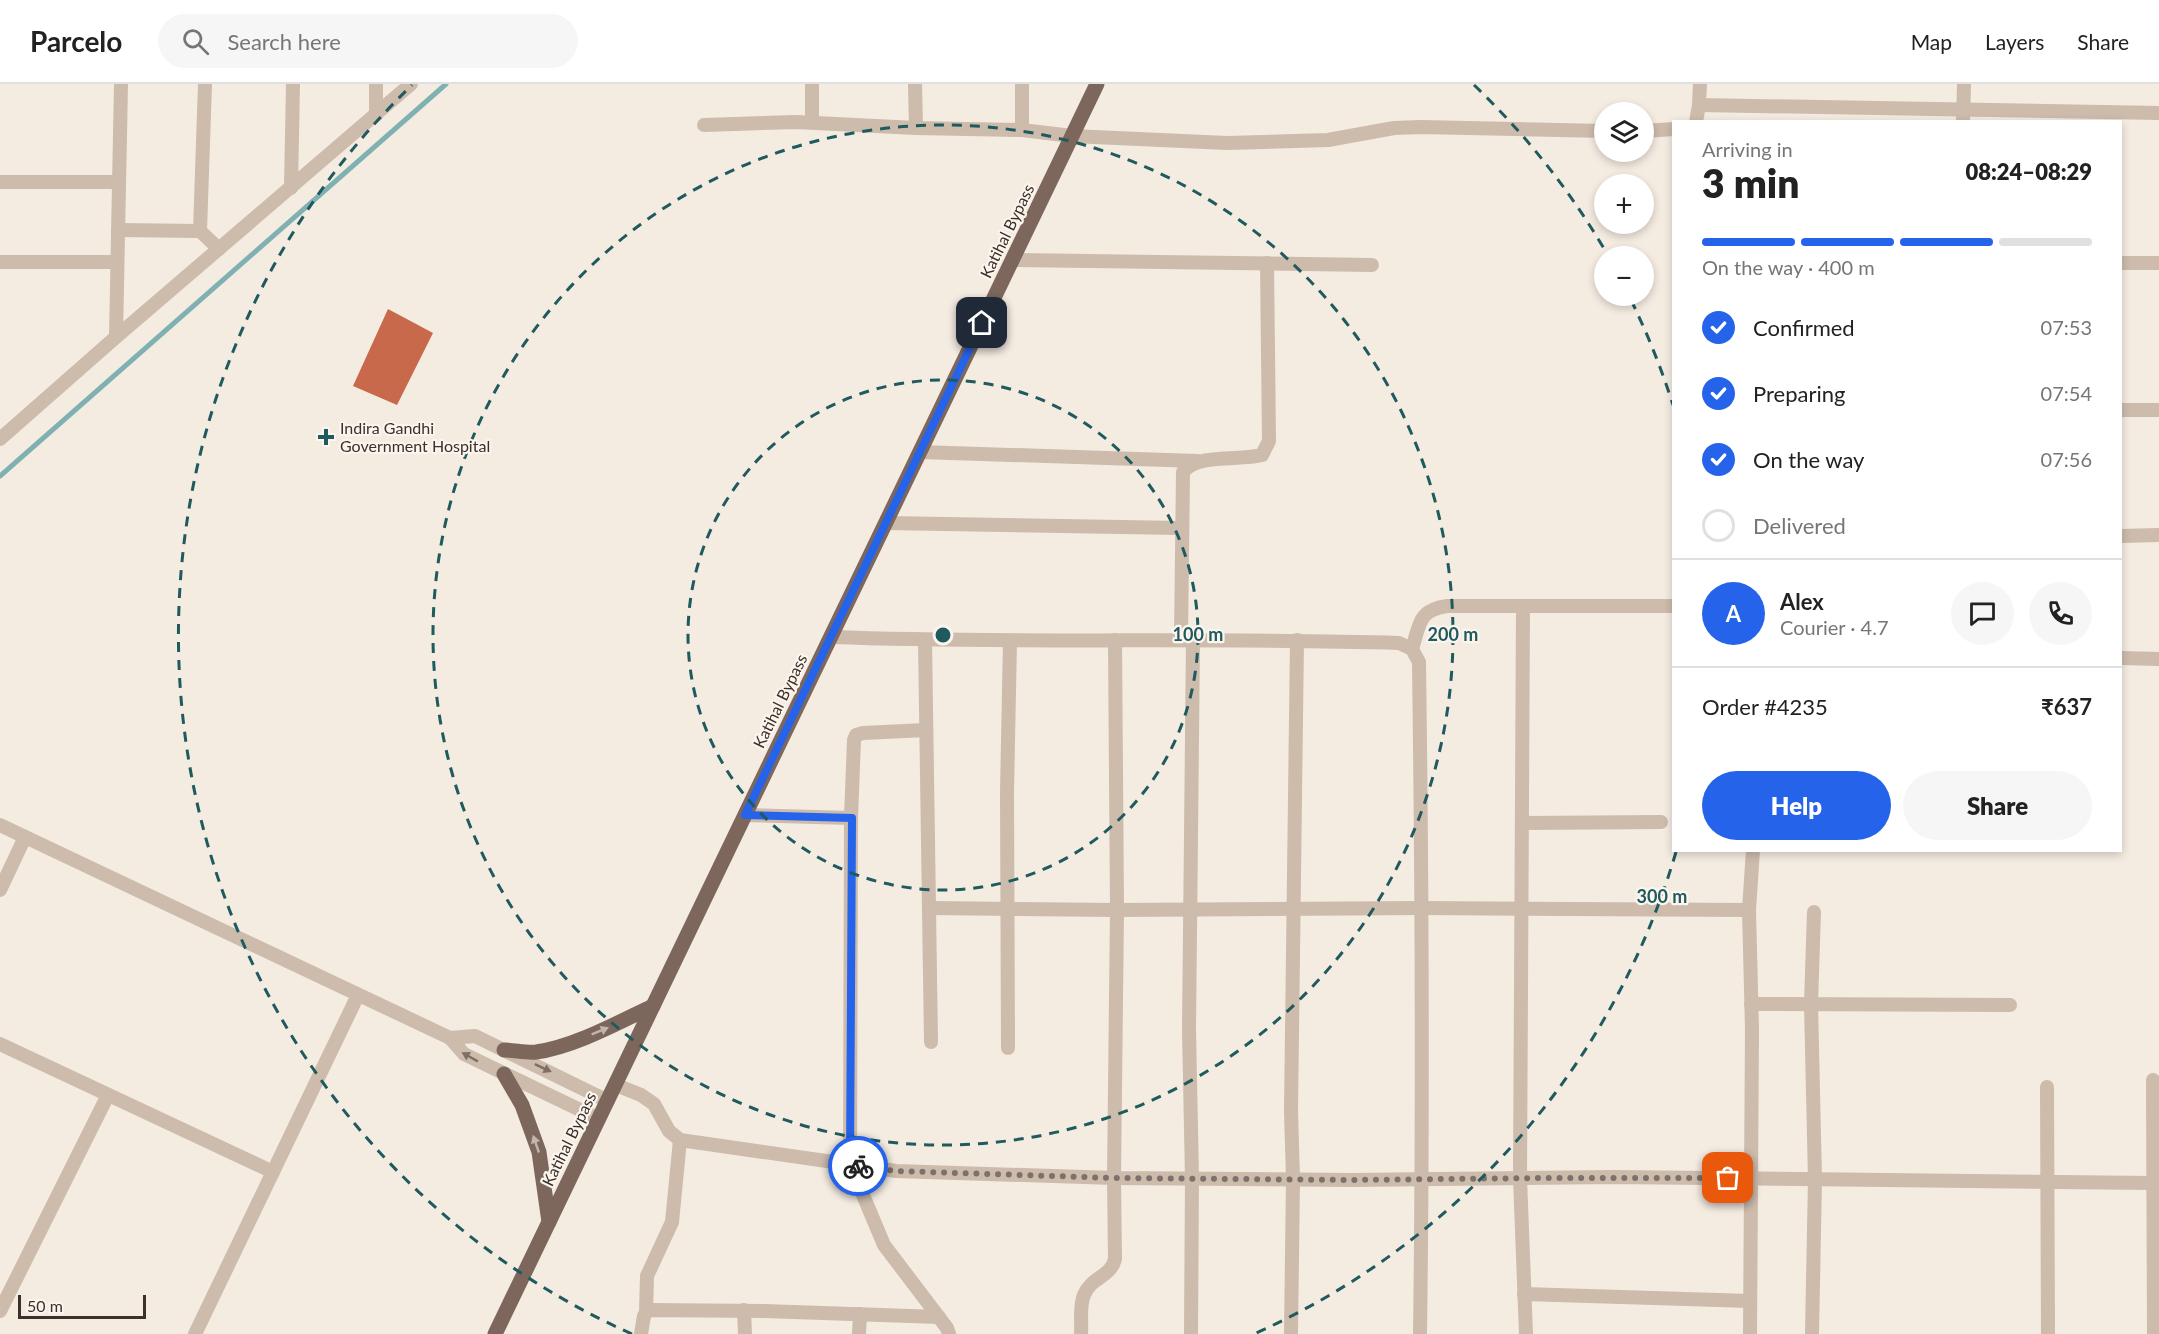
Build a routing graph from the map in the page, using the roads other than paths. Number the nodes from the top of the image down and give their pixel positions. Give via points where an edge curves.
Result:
1 (121, 84) edge
2 (206, 84) edge
3 (293, 84) edge
4 (376, 84) edge
5 (411, 84) edge
6 (812, 84) edge
7 (915, 84) edge
8 (1022, 84) edge
9 (1097, 84) edge
10 (1700, 84) edge
11 (1964, 84) edge
12 (1699, 105) junction
13 (2159, 113) edge
14 (376, 116) junction
15 (1964, 116) edge
16 (1696, 120) edge
17 (812, 122) junction
18 (704, 125) dead end
19 (916, 128) junction
20 (1672, 129) edge
21 (1022, 130) junction
22 (1594, 130) edge
23 (1654, 130) edge
24 (1072, 136) junction
25 (0, 182) edge
26 (119, 183) junction
27 (291, 188) junction
28 (118, 230) junction
29 (200, 231) junction
30 (219, 249) junction
31 (1012, 260) junction
32 (0, 262) edge
33 (117, 262) junction
34 (1267, 263) junction
35 (2122, 263) edge
36 (2159, 263) edge
37 (1372, 265) dead end
38 (116, 337) junction
39 (2122, 410) edge
40 (2159, 410) edge
41 (0, 440) edge
42 (920, 452) junction
43 (1198, 461) junction
44 (886, 523) junction
45 (1181, 528) junction
46 (2159, 536) edge
47 (2122, 537) edge
48 (1523, 606) junction
49 (1672, 606) edge
50 (832, 637) junction
51 (925, 640) junction
52 (1115, 640) junction
53 (1187, 640) junction
54 (1297, 640) junction
55 (1010, 641) junction
56 (1412, 649) junction
57 (2122, 658) edge
58 (2159, 659) edge
59 (926, 730) junction
60 (745, 815) junction
61 (852, 818) junction
62 (1661, 822) dead end
63 (1522, 823) junction
64 (0, 825) edge
65 (25, 837) junction
66 (1753, 852) edge
67 (0, 890) edge
68 (929, 908) junction
69 (1293, 908) junction
70 (1421, 908) junction
71 (1521, 908) junction
72 (1008, 909) junction
73 (1192, 909) junction
74 (1117, 910) junction
75 (1749, 910) junction
76 (1814, 912) dead end
77 (358, 995) junction
78 (1751, 1004) junction
79 (1811, 1004) junction
80 (2010, 1005) dead end
81 (653, 1006) junction
82 (450, 1038) junction
83 (931, 1042) dead end
84 (0, 1044) edge
85 (1008, 1048) dead end
86 (504, 1050) junction
87 (504, 1074) junction
88 (2153, 1080) dead end
89 (616, 1085) junction
90 (2047, 1087) dead end
91 (108, 1095) junction
92 (608, 1101) junction
93 (599, 1119) junction
94 (680, 1140) junction
95 (850, 1164) junction
96 (273, 1172) junction
97 (1114, 1178) junction
98 (1192, 1178) junction
99 (1520, 1178) junction
100 (1293, 1179) junction
101 (1422, 1179) junction
102 (1751, 1179) junction
103 (1815, 1179) junction
104 (2047, 1182) junction
105 (2154, 1183) junction
106 (549, 1222) junction
107 (1524, 1294) junction
108 (1750, 1301) junction
109 (744, 1310) junction
110 (0, 1311) edge
111 (645, 1312) junction
112 (860, 1314) junction
113 (939, 1317) junction
114 (195, 1334) edge
115 (495, 1334) edge
116 (641, 1334) edge
117 (745, 1334) edge
118 (859, 1334) edge
119 (949, 1334) edge
120 (1082, 1334) edge
121 (1191, 1334) edge
122 (1291, 1334) edge
123 (1420, 1334) edge
124 (1526, 1334) edge
125 (1750, 1334) edge
126 (1812, 1334) edge
127 (2048, 1334) edge
128 (2154, 1334) edge

1 - 26 street
2 - 29 street
3 - 27 street
4 - 14 street
5 - 14 street
6 - 17 street
7 - 19 street
8 - 21 street
9 - 24 main road, Katihal Bypass
10 - 12 street
11 - 15 street
12 - 15 street
12 - 16 street
13 - 15 street
14 - 27 street
17 - 18 street
17 - 19 street
19 - 21 street
20 - 23 street
21 - 24 street
22 - 24 street via 1421,127 1328,140 1227,143
24 - 31 main road, Katihal Bypass
25 - 26 street
26 - 28 street
27 - 30 street
28 - 29 street
28 - 33 street
29 - 30 street
30 - 38 street
31 - 34 street
31 - 42 main road, Katihal Bypass
32 - 33 street
33 - 38 street
34 - 37 street
34 - 43 street via 1267,448 1257,457
35 - 36 street
38 - 41 street
39 - 40 street
42 - 43 street
42 - 44 main road, Katihal Bypass
43 - 45 street via 1183,472
44 - 45 street
44 - 50 main road, Katihal Bypass
45 - 53 street
46 - 47 street
48 - 49 street
48 - 56 street via 1427,611
48 - 63 street
50 - 51 street
50 - 60 main road, Katihal Bypass
51 - 55 street
51 - 59 street
52 - 53 street
52 - 55 street
52 - 74 street
53 - 54 street
53 - 73 street
54 - 56 street via 1399,643
54 - 69 street
55 - 72 street
56 - 70 street via 1419,662
57 - 58 street
59 - 61 street via 856,735
59 - 68 street
60 - 61 street
60 - 81 main road, Katihal Bypass
61 - 95 street
62 - 63 street
63 - 71 street
64 - 65 street
65 - 67 street
65 - 77 street
66 - 75 street
68 - 72 street
68 - 83 street
69 - 70 street
69 - 73 street
69 - 100 street
70 - 71 street
70 - 101 street
71 - 75 street
71 - 99 street
72 - 74 street
72 - 85 street
73 - 74 street
73 - 98 street
74 - 97 street
75 - 78 street
76 - 79 street
77 - 82 street
77 - 96 street
78 - 79 street
78 - 102 street
79 - 80 street
79 - 103 street
86 -> 81 main road via 535,1052 567,1043
81 - 89 main road, Katihal Bypass
82 - 86 street via 475,1036
87 -> 82 street via 464,1054
84 - 91 street
86 -> 92 street
87 - 93 street
106 -> 87 main road via 539,1152 522,1105
88 - 105 street
89 - 92 main road, Katihal Bypass
89 - 94 street via 654,1104 669,1131
90 - 104 street
91 - 96 street
91 - 110 street
92 - 93 main road, Katihal Bypass
93 - 106 main road, Katihal Bypass
94 - 95 street
94 - 111 street via 672,1222 647,1276
95 - 97 street via 896,1171
95 - 113 street via 884,1245
96 - 114 street
97 - 98 street
97 - 120 street via 1115,1259 1110,1271 1095,1280 1084,1295
98 - 100 street
98 - 121 street
99 - 101 street
99 - 102 street
99 - 107 street
100 - 101 street
100 - 122 street
101 - 123 street
102 - 103 street
102 - 108 street
103 - 104 street
103 - 126 street
104 - 105 street
104 - 127 street
105 - 128 street
106 - 115 main road, Katihal Bypass
107 - 108 street
107 - 124 street
108 - 125 street
109 - 111 street
109 - 112 street
109 - 117 street
111 - 116 street
112 - 113 street
112 - 118 street
113 - 119 street

